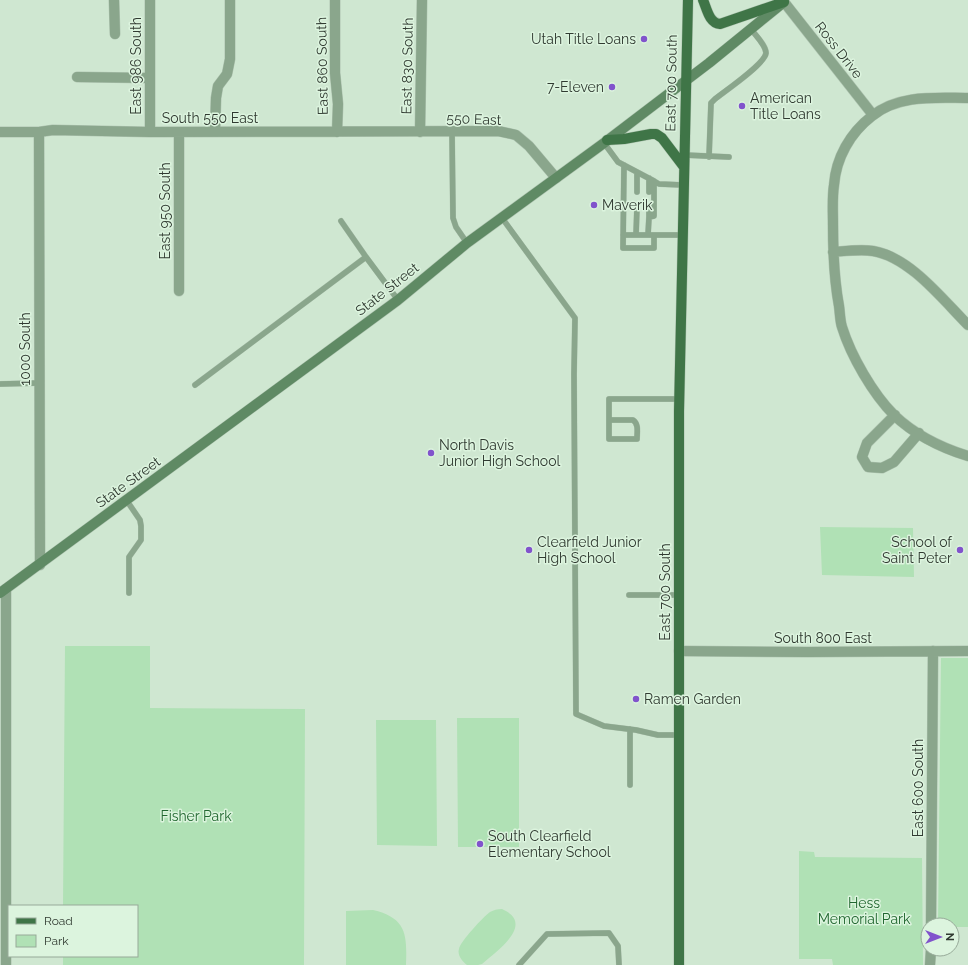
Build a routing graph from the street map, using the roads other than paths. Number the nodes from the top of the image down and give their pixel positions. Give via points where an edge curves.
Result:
1 (114, 0) edge
2 (150, 0) edge
3 (230, 0) edge
4 (335, 0) edge
5 (422, 0) edge
6 (688, 0) edge
7 (703, 0) edge
8 (786, 1) edge
9 (751, 29) junction
10 (115, 34) dead end
11 (77, 77) dead end
12 (150, 78) junction
13 (685, 80) junction
14 (968, 98) edge
15 (872, 115) junction
16 (0, 132) edge
17 (39, 132) junction
18 (150, 132) junction
19 (180, 132) junction
20 (215, 132) junction
21 (337, 132) junction
22 (420, 132) junction
23 (452, 132) junction
24 (621, 136) junction
25 (606, 142) junction
26 (684, 155) junction
27 (709, 157) junction
28 (728, 157) dead end
29 (624, 165) junction
30 (684, 167) junction
31 (637, 172) junction
32 (556, 178) junction
33 (652, 180) junction
34 (683, 185) junction
35 (637, 192) dead end
36 (649, 192) dead end
37 (649, 206) dead end
38 (637, 207) dead end
39 (649, 217) junction
40 (502, 218) junction
41 (341, 220) dead end
42 (623, 235) junction
43 (636, 235) junction
44 (651, 235) junction
45 (682, 235) junction
46 (467, 243) junction
47 (833, 252) junction
48 (366, 257) junction
49 (179, 291) dead end
50 (398, 300) junction
51 (968, 325) edge
52 (39, 383) junction
53 (0, 384) edge
54 (196, 385) dead end
55 (679, 399) junction
56 (894, 415) junction
57 (609, 420) junction
58 (919, 434) junction
59 (968, 456) edge
60 (127, 501) junction
61 (40, 565) junction
62 (3, 591) edge
63 (129, 593) dead end
64 (629, 595) dead end
65 (678, 595) junction
66 (679, 651) junction
67 (933, 651) junction
68 (968, 651) edge
69 (630, 729) junction
70 (678, 735) junction
71 (630, 785) dead end
72 (931, 917) edge
73 (520, 964) edge
74 (6, 965) edge
75 (619, 965) edge
76 (679, 965) edge

1 - 10 street
2 - 12 street, East 986 South
3 - 20 street via 230,59 226,74 218,86
4 - 21 street, East 860 South
5 - 22 street, East 830 South
6 - 13 main road, East 700 South
7 - 8 main road via 711,19 720,24
8 - 9 main road
8 - 15 street, Ross Drive
9 - 13 main road
9 - 27 lane via 765,48 765,56 759,65 711,103
11 - 12 street
12 - 18 street, East 986 South
13 - 24 main road
13 - 26 main road, East 700 South
14 - 15 street via 919,98 891,105
15 - 47 street via 854,133 839,159 834,185
16 - 17 street, South 550 East
17 - 18 street, South 550 East
17 - 52 street, 1000 South
18 - 19 street, South 550 East
19 - 20 street, South 550 East
19 - 49 street, East 950 South
20 - 21 street, South 550 East
21 - 22 street, South 550 East
22 - 23 street, 550 East
23 - 32 street, 550 East via 498,131 516,135 529,146
23 - 46 lane via 453,218
24 - 25 main road
24 - 30 main road via 658,135
25 - 29 lane via 618,162
25 - 32 main road, State Street
26 - 27 lane
26 - 30 main road, East 700 South
27 - 28 lane
29 - 31 lane
29 - 42 lane
30 - 34 main road, East 700 South
31 - 33 lane
31 - 35 lane
32 - 40 main road, State Street
33 - 34 lane via 660,184
33 - 36 lane
33 - 39 lane via 654,216
34 - 45 main road, East 700 South
37 - 39 lane
38 - 43 lane
39 - 44 lane
40 - 46 main road, State Street
40 - 69 lane via 575,318 576,714 604,726
41 - 48 lane
42 - 43 lane
42 - 44 lane via 623,248 654,248
43 - 44 lane
44 - 45 lane
45 - 55 main road, East 700 South
46 - 50 main road, State Street
47 - 51 street via 872,251 893,257 912,269
47 - 56 street via 842,327 855,358 872,387
48 - 50 lane
48 - 54 lane
50 - 60 main road, State Street
52 - 53 lane
52 - 61 street, 1000 South
55 - 57 lane via 609,399
55 - 65 main road, East 700 South
56 - 58 street
56 - 58 street via 867,443 862,457 868,467 882,468 894,462
57 - 57 lane via 633,420 637,423 637,439 609,439
58 - 59 street via 951,451
60 - 61 main road, State Street
60 - 63 lane via 140,520 141,526 141,540 129,557
61 - 62 main road, State Street
62 - 74 street
64 - 65 lane
65 - 66 main road, East 700 South
66 - 67 street, South 800 East
66 - 70 main road, East 700 South
67 - 68 street, South 800 East
67 - 72 street, East 600 South
69 - 70 lane via 658,735
69 - 71 lane
70 - 76 main road, East 700 South
73 - 75 lane via 547,934 609,933 618,946

